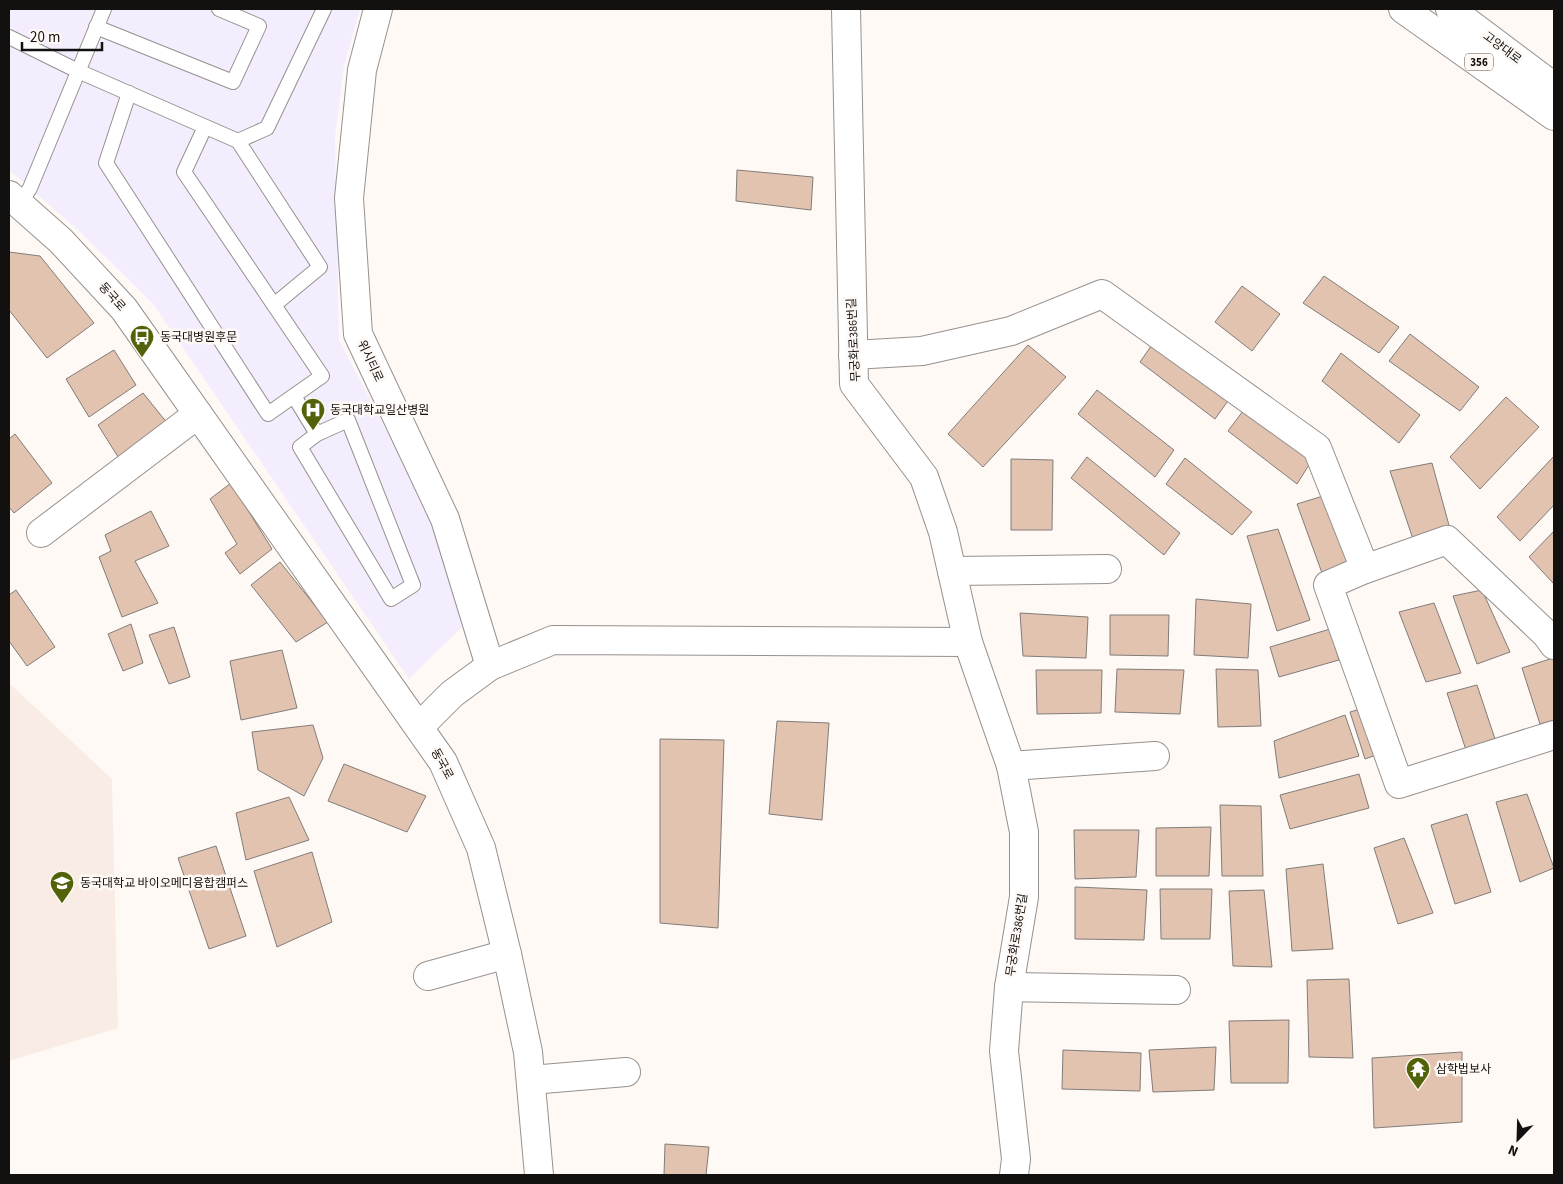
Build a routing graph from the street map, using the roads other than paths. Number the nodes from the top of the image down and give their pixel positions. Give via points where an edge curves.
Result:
1 (104, 9) edge
2 (219, 9) edge
3 (324, 9) edge
4 (378, 9) edge
5 (846, 9) edge
6 (1403, 9) edge
7 (1450, 9) edge
8 (96, 27) junction
9 (9, 37) edge
10 (78, 71) junction
11 (1554, 87) edge
12 (128, 93) junction
13 (1554, 116) edge
14 (205, 127) junction
15 (238, 141) junction
16 (14, 199) edge
17 (274, 305) junction
18 (853, 355) junction
19 (294, 396) junction
20 (198, 414) junction
21 (317, 434) junction
22 (41, 533) dead end
23 (1107, 569) dead end
24 (1365, 569) junction
25 (952, 571) junction
26 (968, 642) junction
27 (1554, 645) edge
28 (490, 666) junction
29 (418, 727) junction
30 (1554, 735) edge
31 (1154, 756) dead end
32 (1011, 766) junction
33 (507, 954) junction
34 (428, 976) dead end
35 (1009, 987) junction
36 (1176, 990) dead end
37 (626, 1072) dead end
38 (531, 1080) junction
39 (540, 1175) edge
40 (1014, 1175) edge

1 - 8 lane
2 - 8 lane via 258,26 233,82
3 - 15 lane via 267,128
4 - 28 street, 위시티로 via 362,70 349,198 358,334 445,519
5 - 18 street, 무궁화로386번길
6 - 13 street, 고양대로 / 356
7 - 11 street, 고양대로
8 - 10 lane
9 - 10 lane
10 - 12 lane
10 - 16 lane via 30,188
12 - 14 lane
12 - 19 lane via 106,163 268,414
14 - 15 lane
14 - 17 lane via 184,172
15 - 17 lane via 320,267
16 - 20 street, 동국로 via 61,241 124,309
17 - 19 lane via 322,376
18 - 24 street via 922,352 1011,330 1102,294 1316,448
18 - 25 street, 무궁화로386번길 via 854,384 924,477 943,532
19 - 21 lane
20 - 22 street
20 - 29 street, 동국로
21 - 21 lane via 300,447 391,599 413,585 348,420
23 - 25 street
24 - 27 street via 1447,540
24 - 30 street via 1328,585 1399,784
25 - 26 street, 무궁화로386번길
26 - 28 street via 553,640
26 - 32 street, 무궁화로386번길
28 - 29 street via 452,694
29 - 33 street, 동국로 via 444,762 481,848
31 - 32 street
32 - 35 street, 무궁화로386번길 via 1024,832 1024,897
33 - 34 street
33 - 38 street, 동국로
35 - 36 street
35 - 40 street, 무궁화로386번길 via 1004,1051 1016,1159
37 - 38 street
38 - 39 street, 동국로

